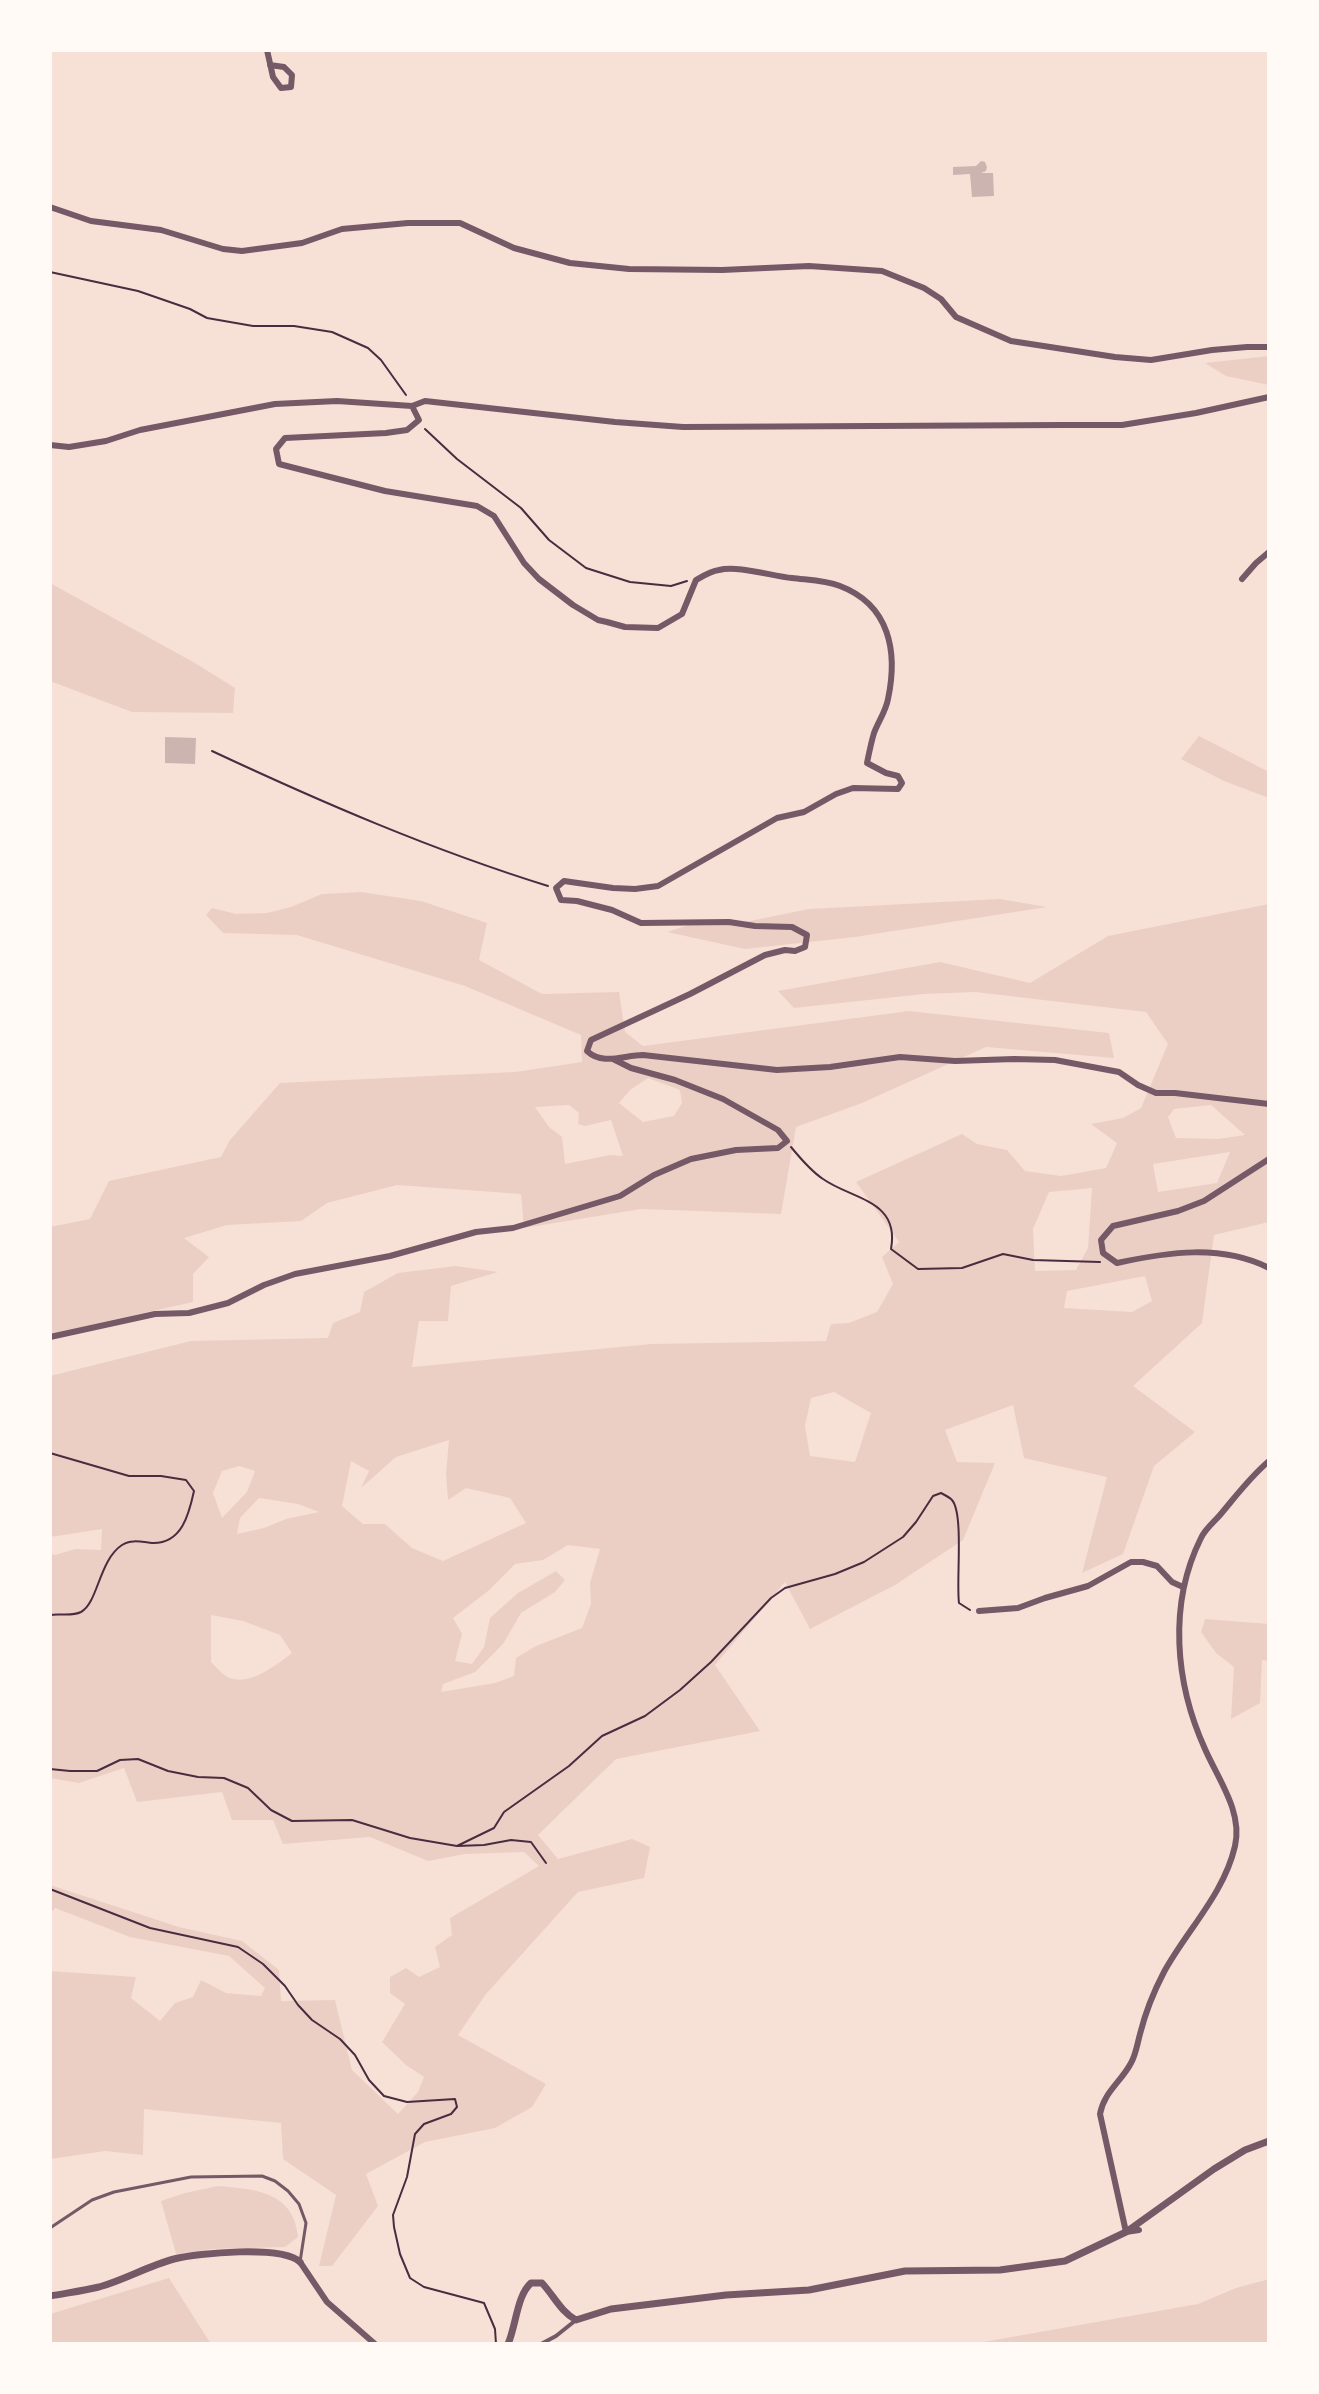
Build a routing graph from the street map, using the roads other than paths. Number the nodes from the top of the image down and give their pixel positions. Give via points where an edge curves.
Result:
1 (267, 50) edge
2 (270, 65) dead end
3 (50, 207) edge
4 (1269, 347) edge
5 (1269, 397) edge
6 (412, 406) junction
7 (50, 445) edge
8 (1269, 552) edge
9 (1242, 579) dead end
10 (612, 1059) junction
11 (1269, 1104) edge
12 (1269, 1159) edge
13 (1269, 1268) edge
14 (50, 1337) edge
15 (1269, 1461) edge
16 (1183, 1587) junction
17 (979, 1611) road end
18 (1269, 2141) edge
19 (50, 2228) edge
20 (1139, 2230) dead end
21 (1126, 2232) junction
22 (300, 2262) junction
23 (50, 2296) edge
24 (576, 2320) junction
25 (375, 2344) edge
26 (508, 2344) edge
27 (541, 2344) edge

1 - 2 street
3 - 4 street via 91,221 161,230 242,251 302,243 342,229 460,223 514,248 570,263 629,269 809,266 882,271 924,288 956,317 1011,341 1151,360
5 - 6 street via 1122,425 683,427 425,401
6 - 7 street via 275,404 106,441
6 - 10 street via 419,420 407,430 285,438 276,449 279,464 385,491 477,506 494,516 539,579 598,620 658,628 682,614 696,580 734,568 824,581 859,595 873,607 890,639 888,702 867,763 898,776 898,789 853,788 836,794 804,812 777,818 658,886 613,888 564,881 556,888 561,900 612,910 641,923 729,922 792,927 807,935 805,947 765,955 591,1040 587,1051 595,1058
8 - 9 street
10 - 11 street via 643,1055 777,1070 900,1057 1055,1060 1119,1072 1156,1093
10 - 14 street via 723,1099 778,1130 787,1141 778,1148 691,1159 620,1196 513,1228 295,1274 228,1303 189,1313 155,1314
12 - 13 street via 1204,1201 1113,1226 1101,1240 1103,1253 1117,1263 1191,1251
15 - 16 street via 1202,1535
16 - 17 street via 1157,1566 1131,1562 1080,1589 1018,1608
16 - 21 street via 1180,1651 1186,1698 1233,1810 1236,1842 1222,1881 1164,1972 1130,2065 1103,2101 1100,2114
18 - 21 street via 1214,2169
19 - 22 lane via 114,2192 191,2177 262,2176 299,2204 306,2223
20 - 21 street
21 - 24 street via 1065,2261 1000,2270 905,2271 809,2290 611,2309
22 - 23 street via 276,2252 194,2256 97,2288
22 - 25 street via 327,2302
24 - 26 street via 564,2314 542,2283 531,2283 523,2290
24 - 27 street

